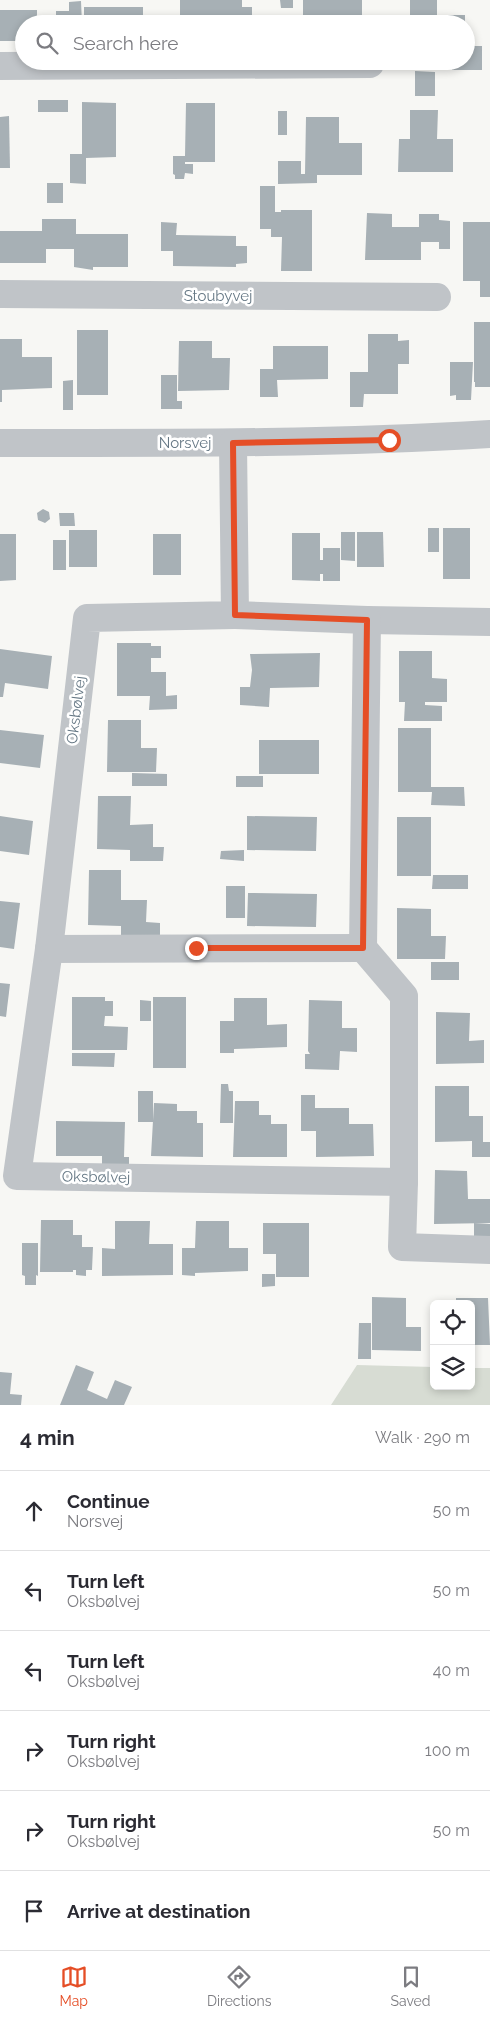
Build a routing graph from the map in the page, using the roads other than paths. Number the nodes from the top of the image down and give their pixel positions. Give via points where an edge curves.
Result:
1 (0, 66) edge
2 (15, 66) edge
3 (0, 294) edge
4 (437, 298) dead end
5 (490, 434) edge
6 (0, 443) edge
7 (233, 443) junction
8 (235, 615) junction
9 (367, 620) junction
10 (490, 622) edge
11 (363, 948) junction
12 (49, 949) junction
13 (404, 1182) junction
14 (490, 1250) edge

1 - 2 street
3 - 4 street, Stoubyvej
5 - 7 street, Norsvej
6 - 7 street, Norsvej
7 - 8 street
8 - 9 street, Oksbølvej
8 - 12 street, Oksbølvej via 87,618
9 - 10 street, Oksbølvej
9 - 11 street
11 - 12 street
11 - 13 street via 404,996
12 - 13 street, Oksbølvej via 17,1176
13 - 14 street via 402,1247

